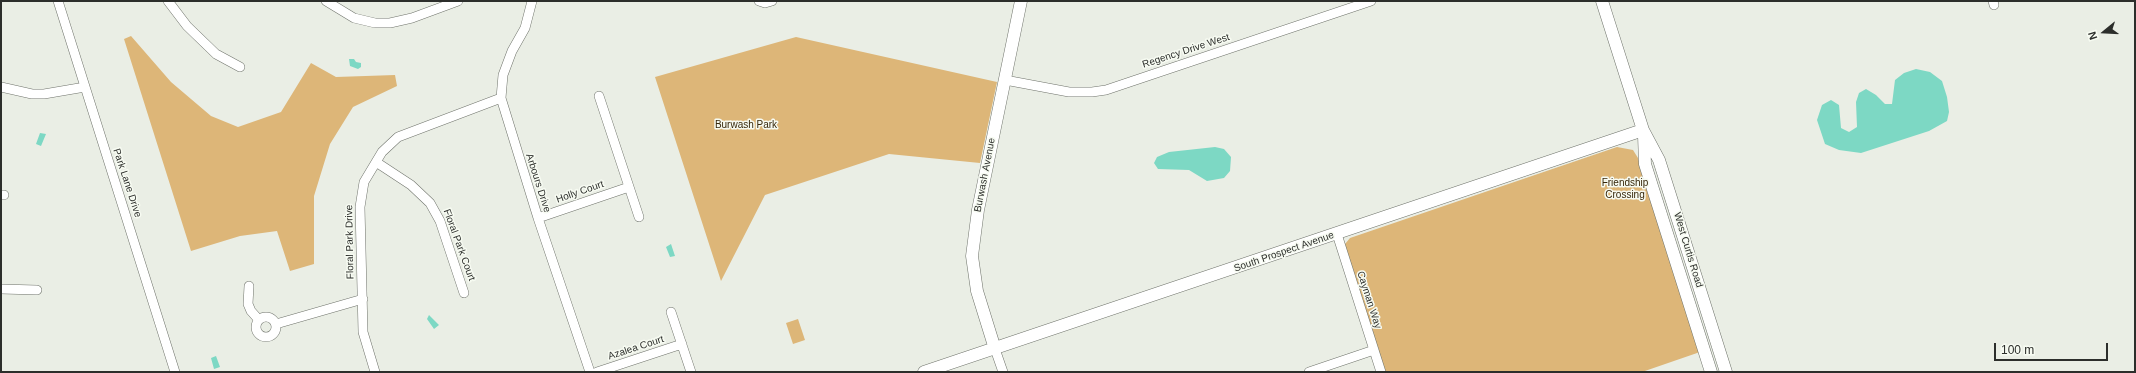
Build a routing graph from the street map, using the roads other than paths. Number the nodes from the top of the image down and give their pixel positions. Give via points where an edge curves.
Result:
1 (58, 1) edge
2 (168, 1) edge
3 (326, 1) edge
4 (458, 1) edge
5 (532, 1) edge
6 (759, 1) edge
7 (772, 1) edge
8 (1020, 1) edge
9 (1371, 1) edge
10 (1602, 1) edge
11 (240, 67) dead end
12 (1005, 80) junction
13 (1, 87) edge
14 (85, 87) junction
15 (599, 96) dead end
16 (501, 98) junction
17 (1643, 130) junction
18 (376, 162) junction
19 (629, 187) junction
20 (639, 217) dead end
21 (538, 218) junction
22 (1337, 234) junction
23 (249, 286) dead end
24 (1, 289) edge
25 (37, 290) dead end
26 (464, 293) dead end
27 (363, 298) junction
28 (671, 312) dead end
29 (259, 320) junction
30 (276, 324) junction
31 (682, 344) junction
32 (995, 349) junction
33 (1374, 350) junction
34 (175, 372) edge
35 (375, 372) edge
36 (590, 372) edge
37 (597, 372) edge
38 (691, 372) edge
39 (924, 372) edge
40 (1003, 372) edge
41 (1309, 372) edge
42 (1381, 372) edge
43 (1711, 372) edge
44 (1726, 372) edge

1 - 14 street, Park Lane Drive
2 - 11 street via 187,26 216,54
3 - 4 street via 354,18 375,23 390,23 412,18
5 - 16 street, Arbours Drive via 525,28 512,51 503,75
6 - 7 street
8 - 12 main road, Burwash Avenue
9 - 12 street, Regency Drive West via 1106,90 1069,92
10 - 17 main road, West Curtis Road
12 - 32 main road, Burwash Avenue via 978,210 972,256 977,291
13 - 14 street via 44,94
14 - 34 street, Park Lane Drive
15 - 19 street
16 - 18 street, Floral Park Drive via 398,137 390,142
16 - 21 street, Arbours Drive
17 - 22 main road, South Prospect Avenue
17 - 43 main road, West Curtis Road via 1645,164
17 - 44 main road, West Curtis Road via 1659,160
18 - 26 street, Floral Park Court via 411,185 430,203 440,221
18 - 27 street, Floral Park Drive via 364,182 360,207
19 - 20 street
19 - 21 street, Holly Court
21 - 36 street, Arbours Drive
22 - 32 main road, South Prospect Avenue
22 - 33 street, Cayman Way
23 - 29 street via 248,304
24 - 25 street
27 - 30 street
27 - 35 street, Floral Park Drive via 363,332
28 - 31 street
29 - 30 street via 268,317
29 - 30 street via 256,330 263,337 272,335 276,330
31 - 37 street, Azalea Court
31 - 38 street
32 - 39 main road, South Prospect Avenue
32 - 40 street
33 - 41 street
33 - 42 street, Cayman Way

